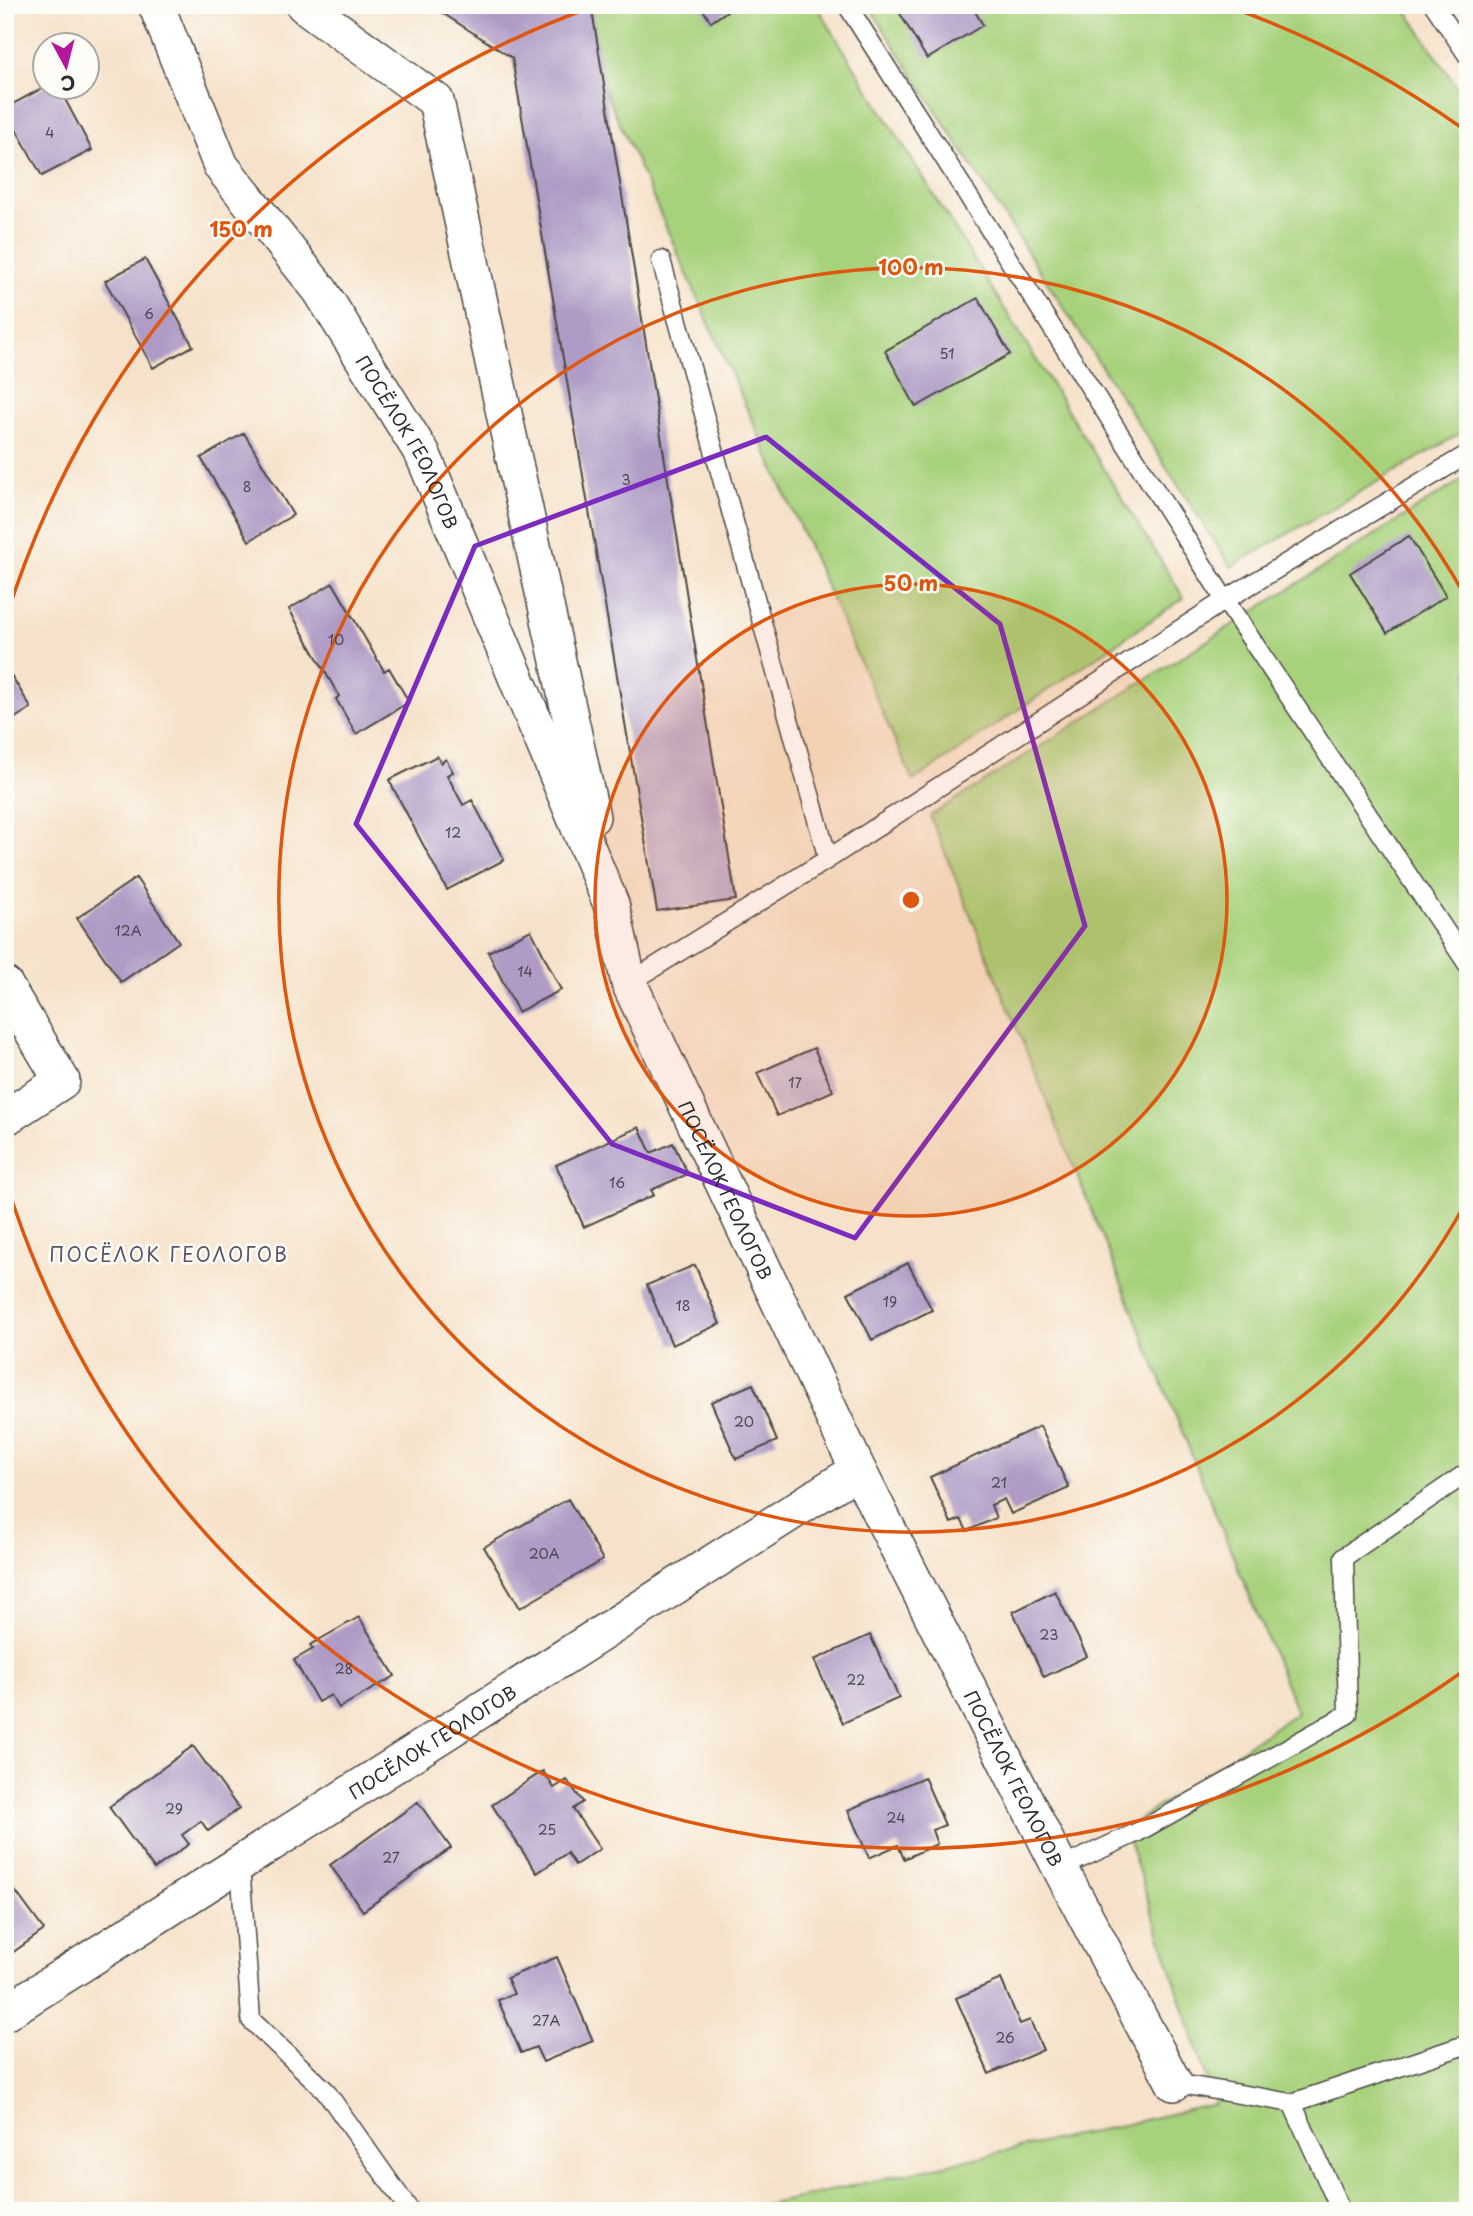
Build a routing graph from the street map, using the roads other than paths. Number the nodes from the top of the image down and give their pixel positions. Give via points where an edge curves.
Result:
1 (157, 5) edge
2 (304, 5) edge
3 (847, 5) edge
4 (1434, 5) edge
5 (1468, 56) edge
6 (662, 260) dead end
7 (1468, 454) edge
8 (1224, 600) junction
9 (828, 859) junction
10 (611, 904) junction
11 (1468, 965) edge
12 (629, 983) junction
13 (5, 985) edge
14 (5, 1118) edge
15 (858, 1470) junction
16 (1468, 1472) edge
17 (240, 1864) junction
18 (1060, 1868) junction
19 (5, 2013) edge
20 (1468, 2044) edge
21 (1174, 2083) joint
22 (1292, 2103) junction
23 (410, 2211) edge
24 (1341, 2211) edge

1 - 10 street, ПОСЁЛОК ГЕОЛОГОВ via 221,166 320,290 423,455
2 - 10 street, ПОСЁЛОК ГЕОЛОГОВ via 436,101
3 - 8 lane
4 - 5 lane
6 - 9 lane
7 - 8 lane
8 - 9 lane
8 - 11 lane
9 - 12 lane
10 - 12 street, ПОСЁЛОК ГЕОЛОГОВ
12 - 15 street, ПОСЁЛОК ГЕОЛОГОВ
13 - 14 street via 62,1082
15 - 17 street, ПОСЁЛОК ГЕОЛОГОВ
15 - 18 street, ПОСЁЛОК ГЕОЛОГОВ
16 - 18 lane via 1344,1557 1348,1714 1138,1832
17 - 19 street, ПОСЁЛОК ГЕОЛОГОВ
17 - 23 lane via 251,2020 325,2090
18 - 21 street, ПОСЁЛОК ГЕОЛОГОВ
20 - 22 lane
21 - 22 lane
22 - 24 lane

